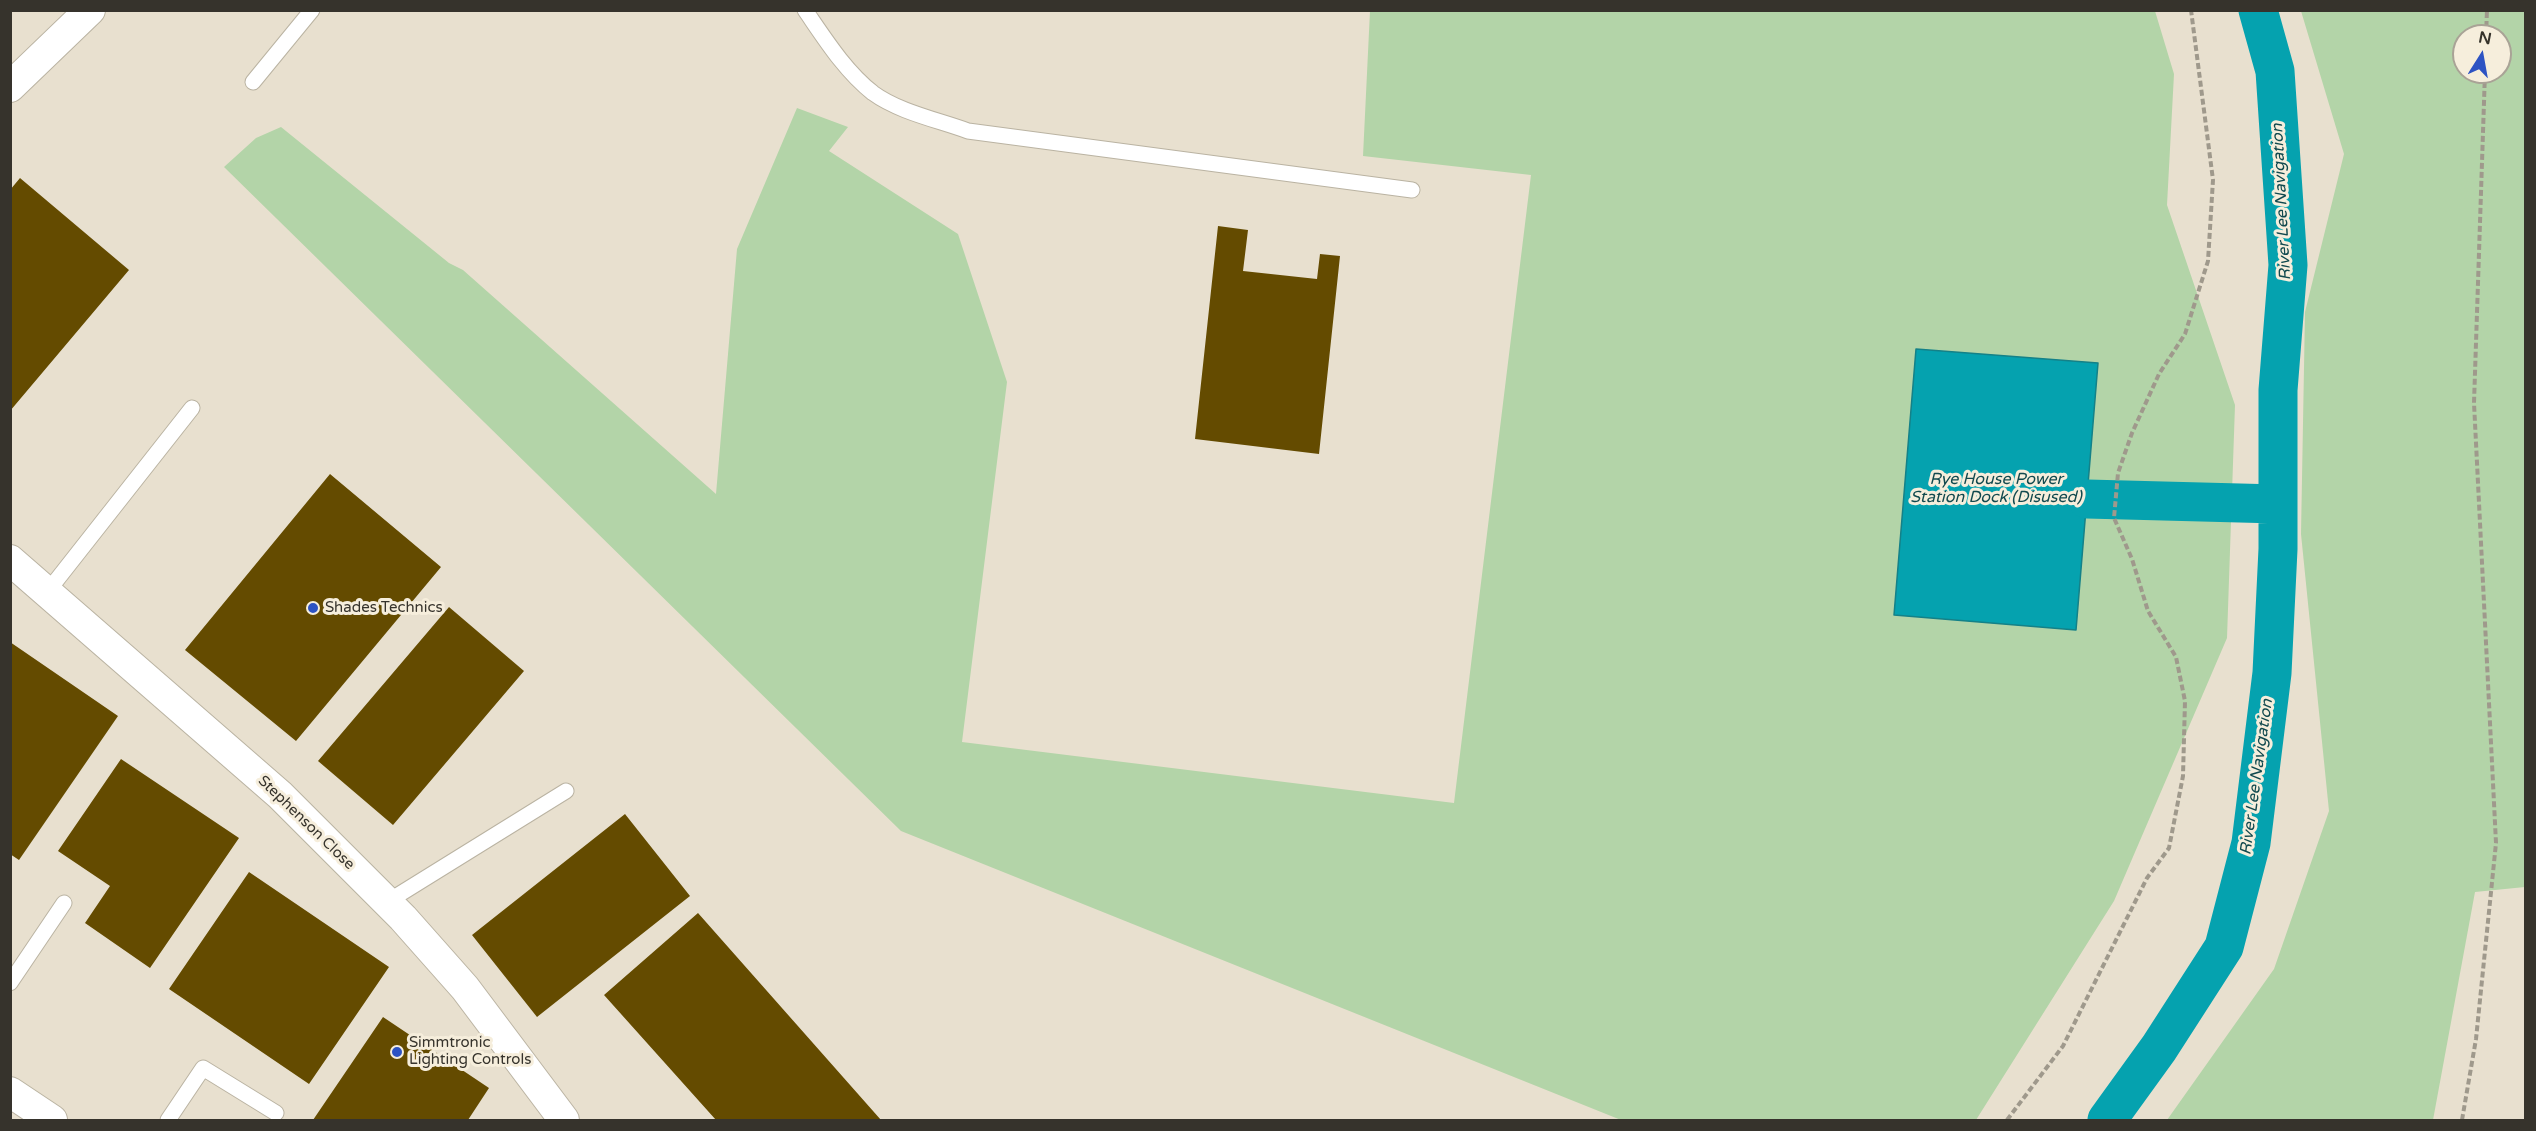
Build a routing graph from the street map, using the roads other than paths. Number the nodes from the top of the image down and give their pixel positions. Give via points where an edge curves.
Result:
1 (90, 10) edge
2 (312, 10) edge
3 (805, 10) edge
4 (253, 82) dead end
5 (10, 87) edge
6 (1412, 190) dead end
7 (192, 408) dead end
8 (10, 560) edge
9 (48, 591) junction
10 (566, 791) dead end
11 (387, 902) junction
12 (64, 903) dead end
13 (10, 983) edge
14 (276, 1113) dead end
15 (168, 1120) edge
16 (564, 1120) edge

1 - 5 street
2 - 4 lane
3 - 6 lane via 856,78 875,94 968,131
7 - 9 lane
8 - 9 street, Stephenson Close
9 - 11 street, Stephenson Close via 280,795
10 - 11 lane
11 - 16 street, Stephenson Close via 465,988
12 - 13 lane
14 - 15 lane via 203,1068

